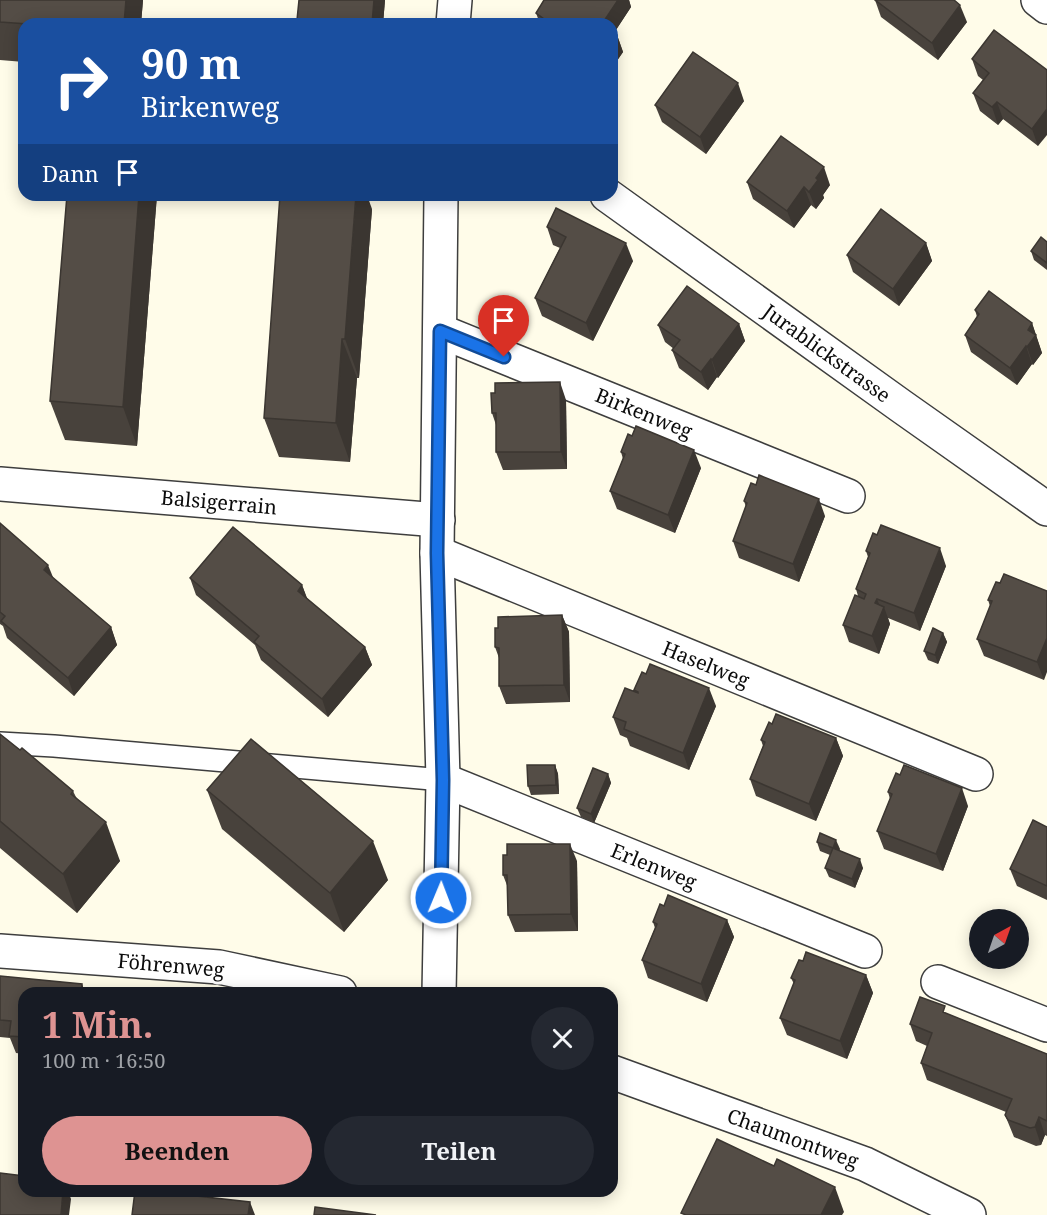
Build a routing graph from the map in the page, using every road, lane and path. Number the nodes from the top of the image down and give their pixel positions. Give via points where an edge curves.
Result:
1 (455, 0) edge
2 (1038, 0) edge
3 (1047, 7) edge
4 (454, 18) edge
5 (441, 201) edge
6 (615, 201) edge
7 (440, 331) junction
8 (0, 484) edge
9 (848, 496) dead end
10 (1047, 509) edge
11 (438, 520) junction
12 (437, 553) junction
13 (0, 743) edge
14 (976, 774) dead end
15 (443, 780) junction
16 (0, 951) edge
17 (865, 951) dead end
18 (938, 982) dead end
19 (312, 987) edge
20 (439, 987) edge
21 (1047, 1025) edge
22 (618, 1074) edge
23 (969, 1215) edge

1 - 4 street
2 - 3 street
5 - 7 street
6 - 10 street, Jurablickstrasse
7 - 9 street, Birkenweg
7 - 11 street
8 - 11 street, Balsigerrain
11 - 12 street
12 - 14 street, Haselweg
12 - 15 street
13 - 15 lane
15 - 17 street, Erlenweg
15 - 20 street
16 - 19 street, Föhrenweg via 219,967
18 - 21 street
22 - 23 street, Chaumontweg via 865,1164

